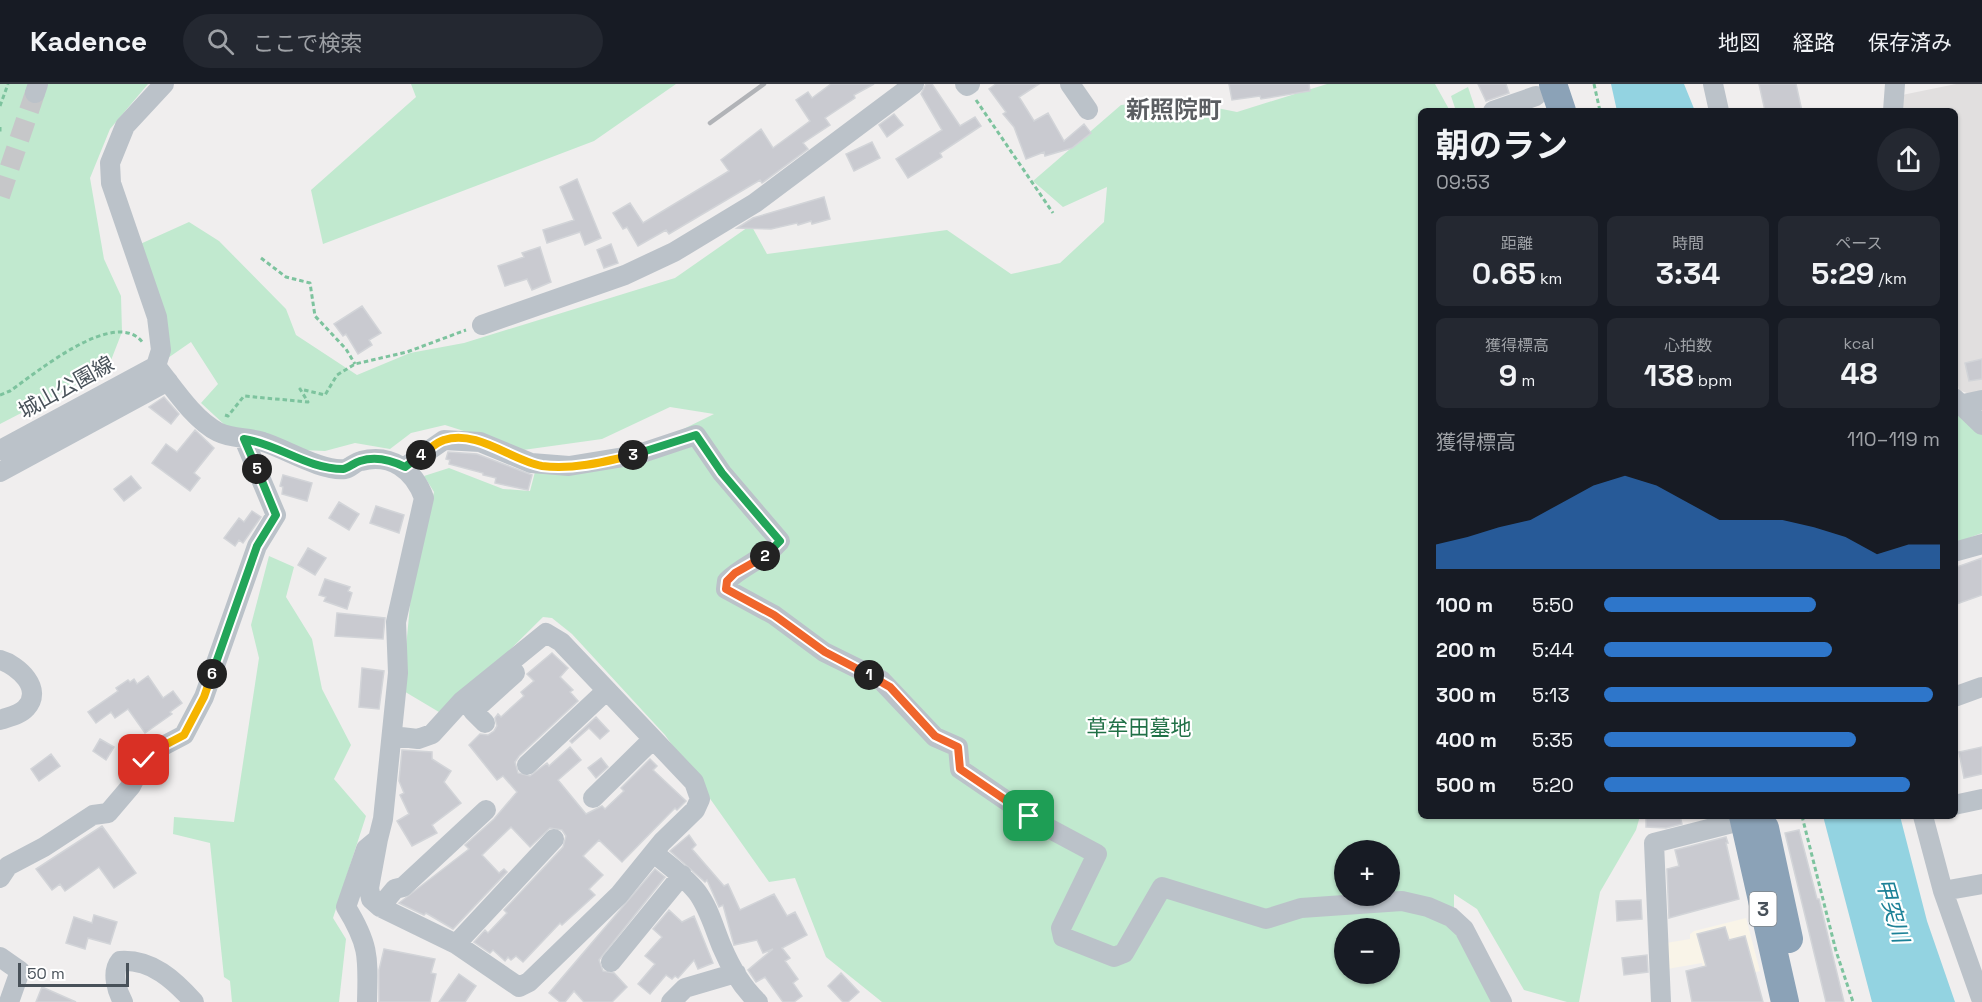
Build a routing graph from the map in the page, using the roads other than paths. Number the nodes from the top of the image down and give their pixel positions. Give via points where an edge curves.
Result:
1 (164, 84) edge
2 (914, 84) edge
3 (1070, 84) edge
4 (1713, 84) edge
5 (1895, 84) edge
6 (1541, 94) edge
7 (1501, 108) edge
8 (1558, 108) edge
9 (1718, 108) edge
10 (1893, 108) edge
11 (1088, 110) dead end
12 (482, 325) road end
13 (156, 366) junction
14 (168, 381) junction
15 (1982, 400) edge
16 (1958, 401) edge
17 (1958, 402) edge
18 (1982, 425) edge
19 (244, 439) junction
20 (0, 450) edge
21 (405, 467) junction
22 (0, 472) edge
23 (1982, 544) edge
24 (1958, 551) edge
25 (555, 636) junction
26 (0, 660) edge
27 (1982, 687) edge
28 (606, 691) junction
29 (1958, 696) edge
30 (0, 720) edge
31 (485, 723) dead end
32 (392, 736) junction
33 (652, 740) junction
34 (527, 765) dead end
35 (593, 798) dead end
36 (1982, 799) edge
37 (1958, 804) edge
38 (480, 808) dead end
39 (1743, 819) edge
40 (1750, 819) edge
41 (1751, 819) edge
42 (1924, 819) edge
43 (378, 839) junction
44 (554, 839) dead end
45 (655, 854) junction
46 (682, 875) junction
47 (0, 878) edge
48 (1982, 884) edge
49 (1943, 891) junction
50 (380, 907) junction
51 (456, 944) junction
52 (0, 957) edge
53 (611, 962) dead end
54 (736, 973) junction
55 (753, 1001) edge
56 (1982, 1001) edge
57 (9, 1002) edge
58 (123, 1002) edge
59 (194, 1002) edge
60 (367, 1002) edge
61 (671, 1002) edge
62 (1502, 1002) edge
63 (1660, 1002) edge
64 (1785, 1002) edge
65 (1804, 1002) edge

1 - 13 street via 125,126 110,163 111,183 157,317 161,350
2 - 12 street via 755,203 674,252 625,275
3 - 11 street
4 - 9 street
5 - 10 street
6 - 7 street
6 - 8 highway
13 - 14 street
13 - 20 street, 城山公園線
14 - 19 street via 204,422 219,432
14 - 22 street
15 - 16 street
17 - 18 street
19 - 21 street via 261,441 307,462 344,469 373,458
19 - 47 street via 276,515 257,546 204,697 184,735 144,760 131,786 108,813 93,815 8,866
21 - 32 street via 424,498 396,622 398,673
21 - 62 street via 444,440 480,442 531,464 569,466 636,455 696,435 722,473 780,541 769,554 735,573 727,581 726,589 774,615 825,652 881,680 935,736 958,747 960,769 1039,823 1097,854 1061,928 1063,937 1114,957 1124,953 1162,887 1266,919 1301,908 1402,901 1451,917 1464,929
23 - 24 street
25 - 28 street
25 - 31 street via 473,711
25 - 32 street via 542,634 462,701 432,734 418,739
26 - 30 street via 21,671 31,686 32,699 26,709
27 - 29 street
28 - 33 street
28 - 34 street
32 - 43 street
33 - 35 street
33 - 45 street via 694,782 700,799 695,810
36 - 37 street
38 - 50 street
39 - 63 street via 1654,843
40 - 64 highway, 3
41 - 65 highway, 3
42 - 49 street
43 - 50 street via 369,888 371,899
43 - 60 street via 366,849 346,907 360,930 368,956
44 - 51 street
45 - 46 street
45 - 51 street via 619,895 529,982 519,987
46 - 53 street
46 - 54 street via 698,893
48 - 49 street
49 - 56 street
50 - 51 street
52 - 57 street via 20,971
54 - 55 street
54 - 61 street via 685,988
58 - 59 street via 116,967 120,961 131,960 161,972

